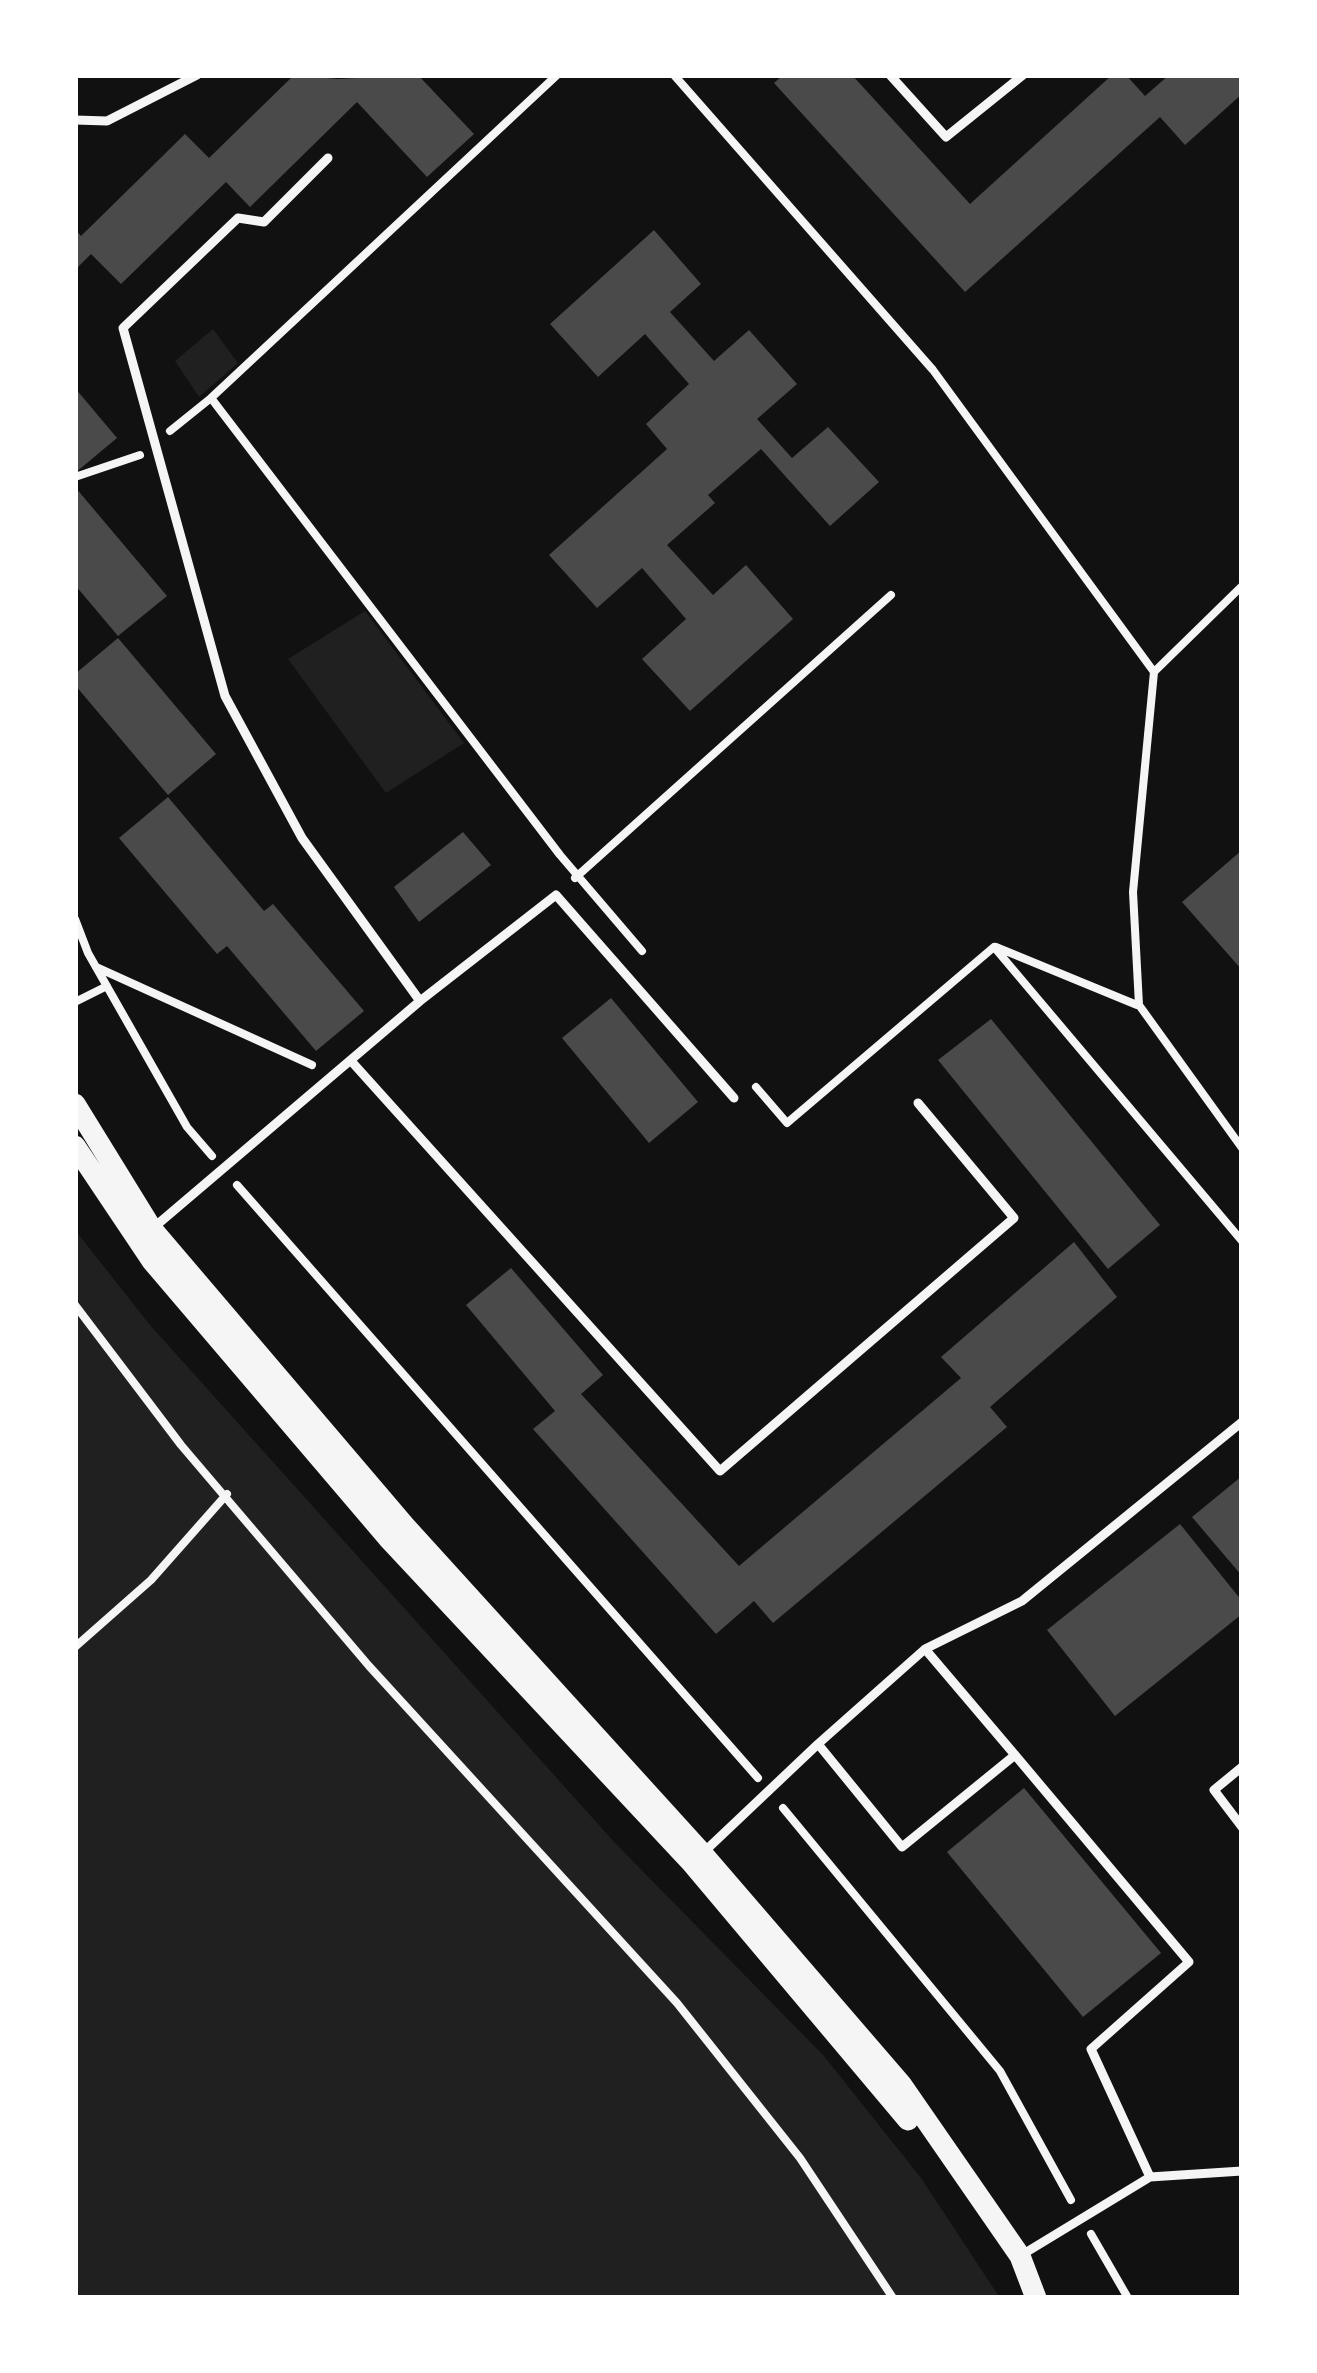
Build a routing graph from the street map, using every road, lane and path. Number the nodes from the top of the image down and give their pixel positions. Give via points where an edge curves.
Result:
1 (196, 75) edge
2 (556, 75) edge
3 (674, 75) edge
4 (890, 75) edge
5 (1023, 75) edge
6 (75, 120) edge
7 (328, 158) dead end
8 (146, 469) dead end
9 (75, 477) edge
10 (1242, 586) edge
11 (891, 596) dead end
12 (1154, 672) junction
13 (577, 875) junction
14 (556, 895) junction
15 (75, 919) edge
16 (994, 946) junction
17 (652, 964) dead end
18 (95, 966) junction
19 (106, 986) junction
20 (420, 1001) junction
21 (75, 1002) edge
22 (1138, 1005) junction
23 (352, 1062) junction
24 (319, 1068) dead end
25 (742, 1070) dead end
26 (734, 1098) dead end
27 (918, 1103) dead end
28 (75, 1104) edge
29 (75, 1146) edge
30 (1242, 1148) edge
31 (226, 1172) junction
32 (152, 1229) junction
33 (1242, 1241) edge
34 (75, 1305) edge
35 (1242, 1422) edge
36 (227, 1494) junction
37 (75, 1647) edge
38 (925, 1649) junction
39 (818, 1744) junction
40 (1015, 1755) junction
41 (1242, 1766) edge
42 (769, 1790) junction
43 (1242, 1827) edge
44 (702, 1853) junction
45 (1242, 2171) edge
46 (1150, 2177) junction
47 (1081, 2218) junction
48 (1020, 2256) junction
49 (893, 2298) edge
50 (1022, 2298) edge
51 (1036, 2298) edge
52 (1128, 2298) edge

1 - 6 lane via 107,121
2 - 13 path via 211,398
3 - 12 path via 933,370
4 - 5 lane via 946,136
7 - 20 lane via 264,222 238,218 123,328 225,696 302,838
8 - 9 path via 142,454
10 - 12 path
11 - 13 path
12 - 22 path via 1133,892
13 - 14 path
13 - 17 path
14 - 20 lane
14 - 26 lane
15 - 18 path
16 - 22 path
16 - 25 path via 787,1124
16 - 33 path
18 - 19 path
18 - 24 path
19 - 21 path
19 - 31 path via 187,1127
20 - 23 lane
22 - 30 path
23 - 27 lane via 720,1471 1014,1218
23 - 31 lane
28 - 32 street
29 - 50 street via 137,1243 359,1503 691,1862 894,2100 1006,2256
31 - 32 lane
31 - 42 path
32 - 44 street via 405,1526
34 - 36 path
35 - 38 lane via 1022,1601
36 - 37 path via 151,1580
36 - 49 path via 369,1666 677,2003 800,2158
38 - 39 lane
38 - 40 lane
39 - 40 lane via 902,1847
39 - 42 lane
40 - 46 lane via 1189,1962 1091,2049
41 - 43 lane via 1214,1790
42 - 44 lane
42 - 47 path via 1000,2071
44 - 48 street via 901,2084
45 - 46 lane
46 - 47 lane
47 - 48 lane
47 - 52 path
48 - 51 street

